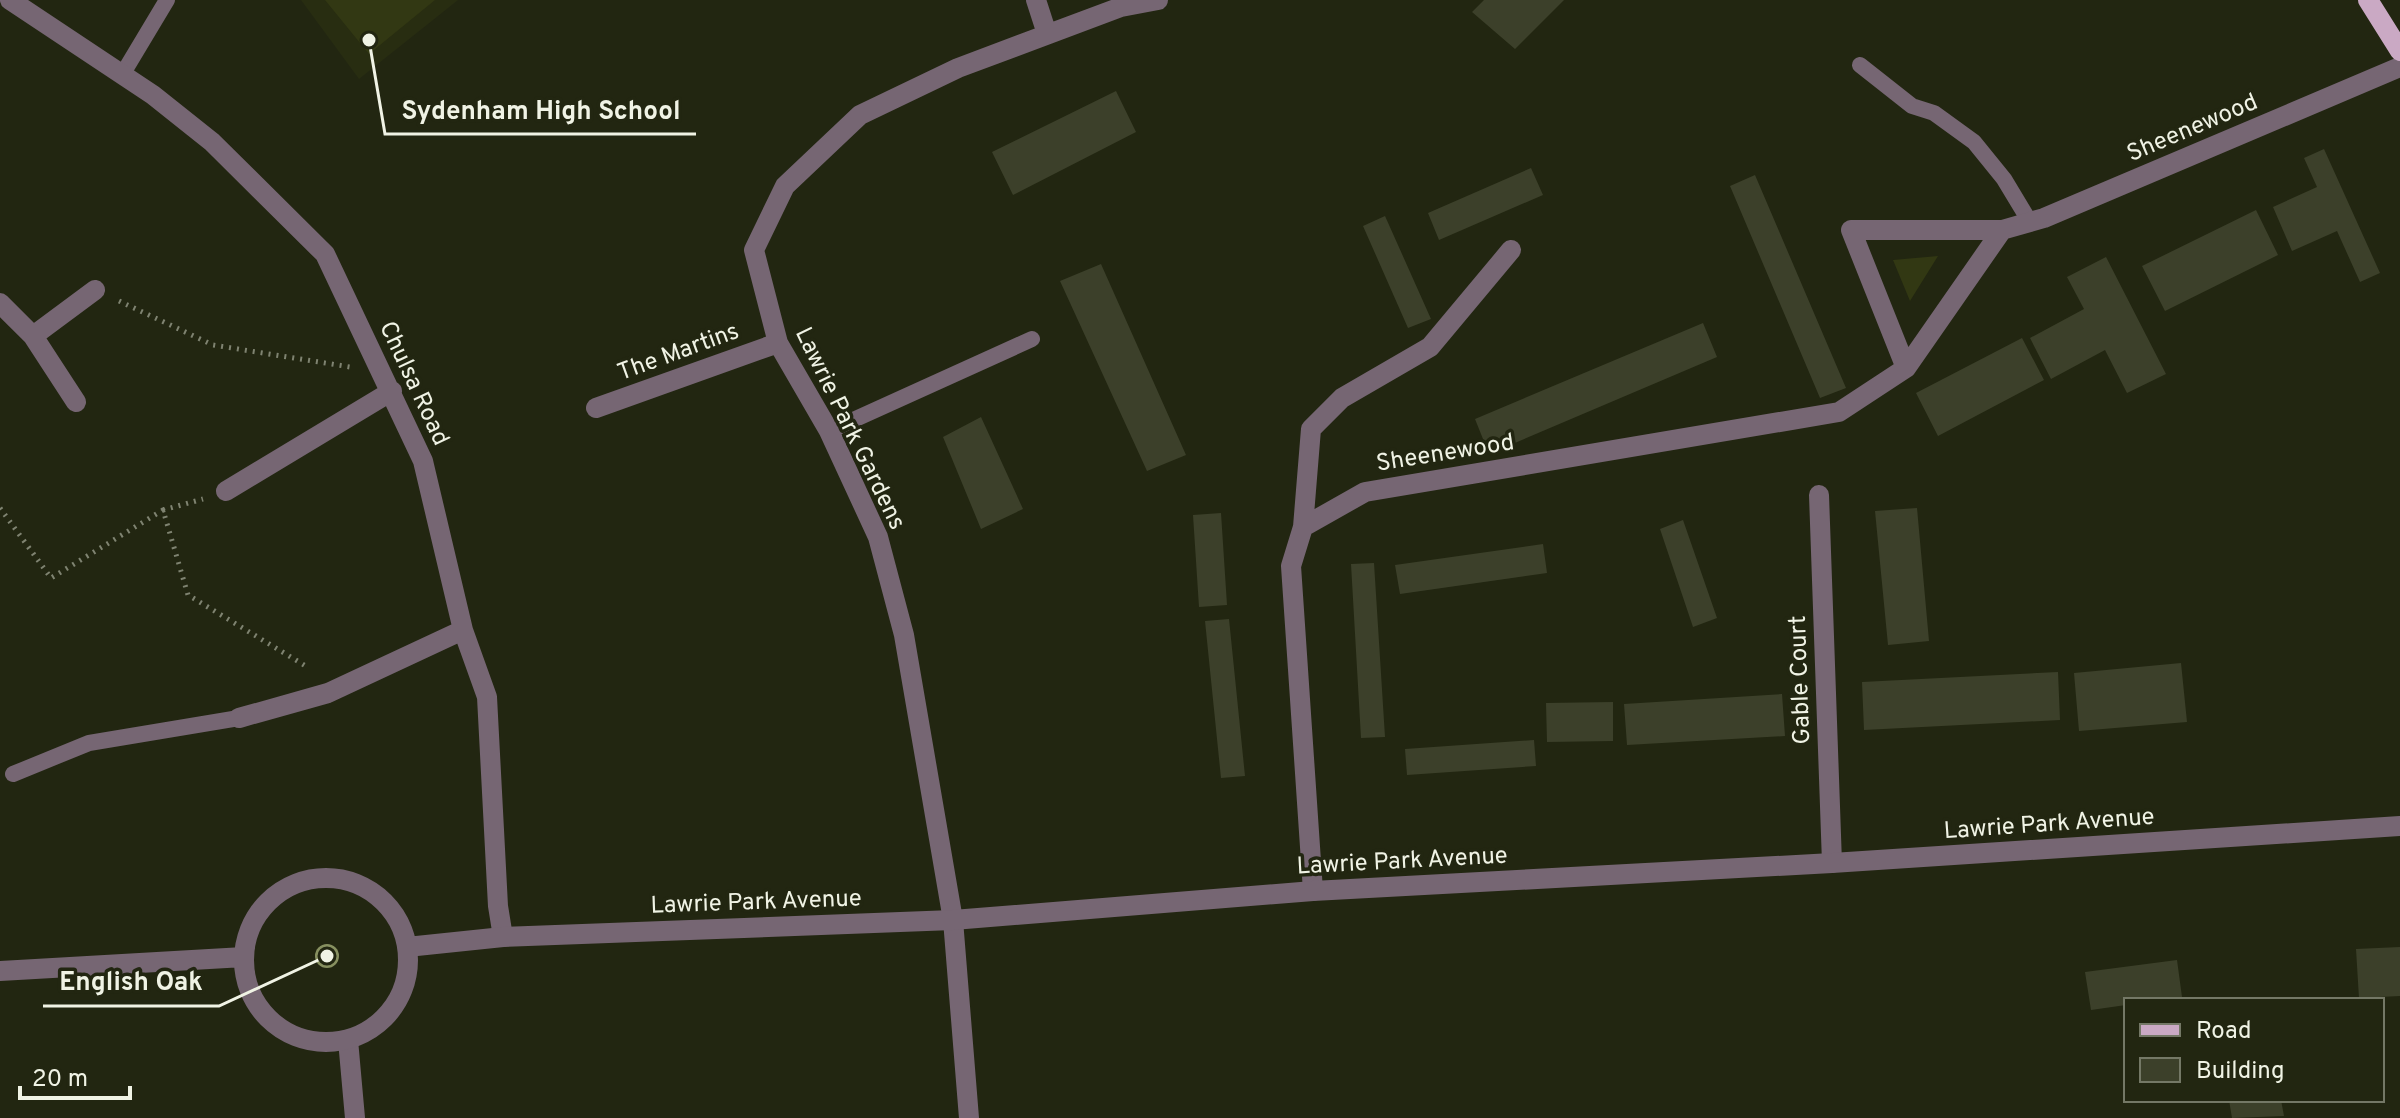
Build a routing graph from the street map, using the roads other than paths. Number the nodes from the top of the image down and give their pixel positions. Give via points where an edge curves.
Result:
1 (10, 0) edge
2 (167, 0) edge
3 (1036, 0) edge
4 (1158, 0) edge
5 (2368, 0) edge
6 (1047, 34) junction
7 (2400, 51) edge
8 (1860, 65) dead end
9 (2400, 67) edge
10 (122, 75) junction
11 (2030, 222) junction
12 (2002, 230) junction
13 (1511, 250) dead end
14 (95, 290) road end
15 (0, 303) edge
16 (33, 336) junction
17 (1032, 339) dead end
18 (778, 343) junction
19 (1906, 368) junction
20 (392, 391) junction
21 (76, 402) dead end
22 (596, 408) dead end
23 (829, 431) junction
24 (226, 491) road end
25 (1819, 495) dead end
26 (1303, 527) junction
27 (463, 630) junction
28 (239, 718) joint
29 (13, 774) dead end
30 (2400, 826) edge
31 (1832, 863) junction
32 (1313, 891) junction
33 (953, 920) junction
34 (503, 937) junction
35 (407, 947) junction
36 (244, 957) junction
37 (0, 971) edge
38 (348, 1040) junction
39 (355, 1118) edge
40 (969, 1118) edge

1 - 10 street, Chulsa Road
2 - 10 lane
3 - 6 street
4 - 6 street, Lawrie Park Gardens via 1121,7
5 - 7 main road
6 - 18 street, Lawrie Park Gardens via 958,68 860,115 785,186 754,250
8 - 11 lane via 1912,106 1934,113 1974,142
9 - 11 street, Sheenewood
10 - 20 street, Chulsa Road via 212,142 325,254
11 - 12 street, Sheenewood
12 - 19 street, Sheenewood
12 - 19 street, Sheenewood via 1851,230
13 - 26 street via 1430,347 1342,398 1311,429
14 - 16 street
15 - 16 street
16 - 21 street
17 - 23 lane
18 - 22 street, The Martins
18 - 23 street, Lawrie Park Gardens
19 - 26 street, Sheenewood via 1839,412 1365,492
20 - 24 street
20 - 27 street, Chulsa Road via 423,461
23 - 33 street, Lawrie Park Gardens via 878,537 904,635
25 - 31 street, Gable Court
26 - 32 street via 1291,566
27 - 28 street via 328,693
27 - 34 street, Chulsa Road via 487,697
28 - 29 lane via 89,743
30 - 31 street, Lawrie Park Avenue
31 - 32 street, Lawrie Park Avenue
32 - 33 street, Lawrie Park Avenue
33 - 34 street, Lawrie Park Avenue
33 - 40 street, Lawrie Park Gardens
34 - 35 street, Lawrie Park Avenue
35 - 36 street via 401,926 373,893 354,883 321,879 290,887 272,899 257,915
35 - 38 street via 408,969 391,1011
36 - 37 street
36 - 38 street via 254,999 284,1031 304,1040
38 - 39 street

